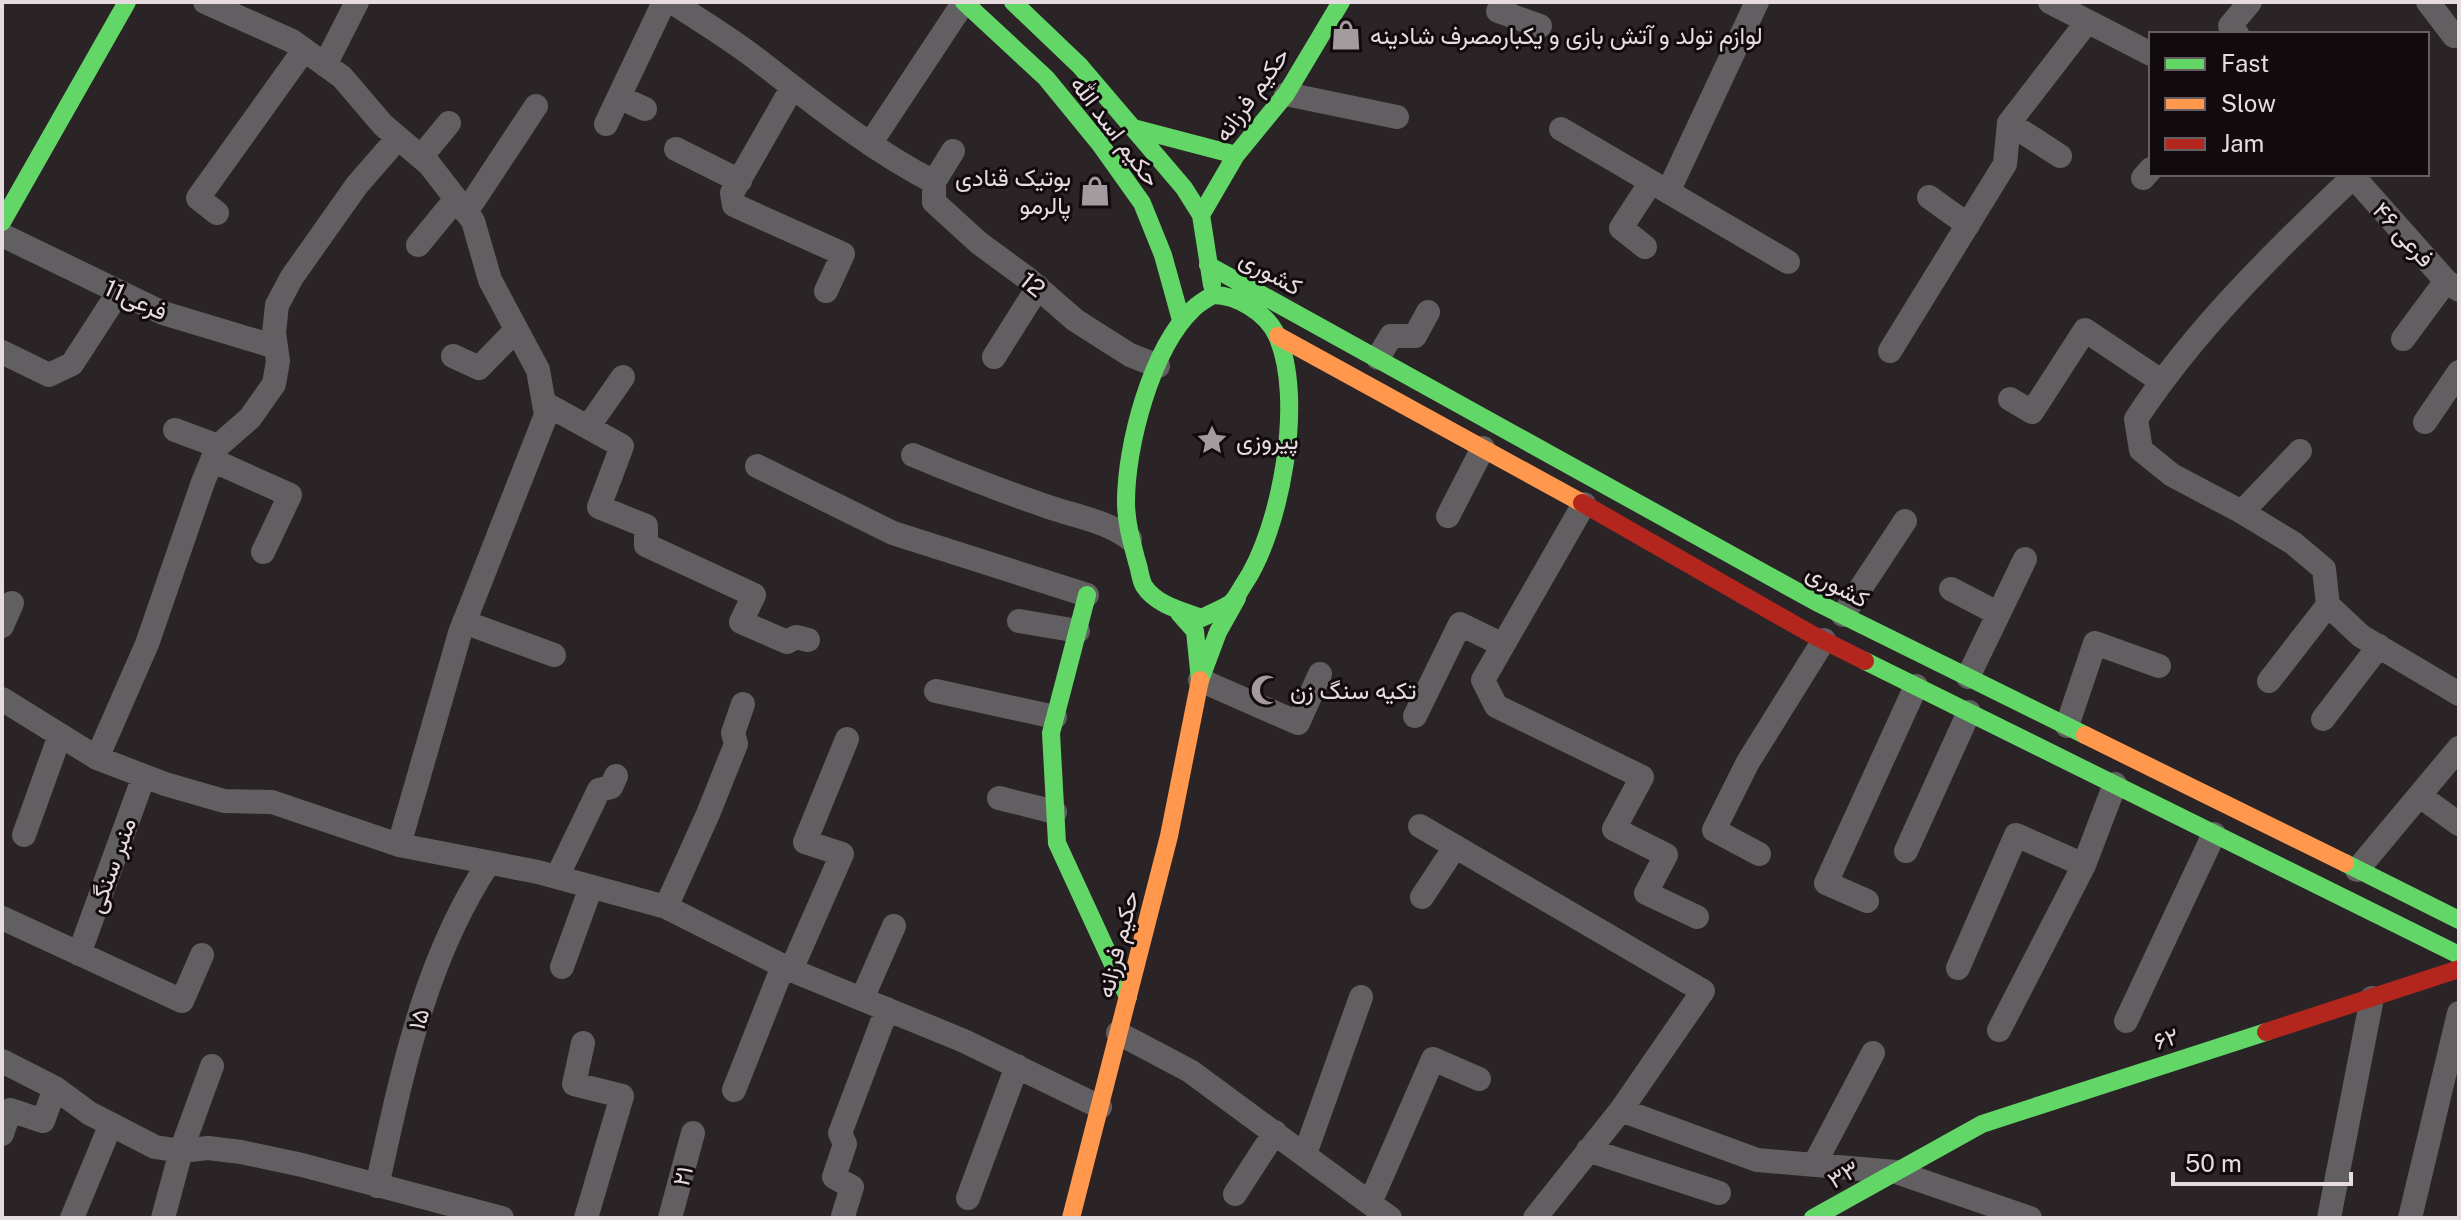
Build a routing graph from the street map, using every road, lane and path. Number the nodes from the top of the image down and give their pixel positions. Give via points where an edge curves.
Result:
1 (127, 2) edge
2 (205, 2) edge
3 (357, 2) edge
4 (664, 2) edge
5 (672, 2) edge
6 (964, 2) edge
7 (1013, 2) edge
8 (1341, 2) edge
9 (1505, 2) edge
10 (1757, 2) edge
11 (2050, 2) edge
12 (2250, 2) edge
13 (2428, 2) edge
14 (2087, 22) junction
15 (1540, 26) dead end
16 (2228, 31) edge
17 (2454, 36) dead end
18 (304, 50) junction
19 (2149, 53) edge
20 (325, 65) junction
21 (792, 88) junction
22 (1286, 94) junction
23 (619, 97) junction
24 (536, 106) dead end
25 (645, 109) dead end
26 (1397, 117) dead end
27 (449, 123) dead end
28 (2009, 123) junction
29 (606, 124) dead end
30 (1133, 128) junction
31 (1561, 129) dead end
32 (398, 138) junction
33 (870, 144) junction
34 (676, 149) dead end
35 (953, 151) dead end
36 (1236, 155) junction
37 (2060, 156) dead end
38 (421, 157) junction
39 (2352, 176) edge
40 (740, 181) junction
41 (934, 182) junction
42 (1660, 187) junction
43 (1929, 197) dead end
44 (461, 205) junction
45 (217, 213) dead end
46 (1201, 215) junction
47 (2, 222) edge
48 (1968, 225) junction
49 (2, 235) edge
50 (418, 245) dead end
51 (1645, 247) dead end
52 (1788, 262) dead end
53 (1208, 265) junction
54 (2452, 286) edge
55 (1038, 287) junction
56 (826, 291) dead end
57 (118, 293) junction
58 (1213, 295) junction
59 (1428, 312) dead end
60 (1181, 320) junction
61 (516, 330) junction
62 (1278, 336) junction
63 (2403, 339) dead end
64 (276, 347) junction
65 (1890, 351) dead end
66 (2, 352) edge
67 (453, 356) dead end
68 (994, 357) dead end
69 (1378, 358) junction
70 (1158, 366) junction
71 (2459, 372) edge
72 (623, 377) dead end
73 (2161, 381) junction
74 (2010, 399) dead end
75 (544, 403) junction
76 (2425, 422) dead end
77 (588, 427) junction
78 (175, 430) dead end
79 (1483, 448) junction
80 (2300, 451) dead end
81 (215, 453) junction
82 (913, 455) dead end
83 (757, 466) dead end
84 (1584, 504) junction
85 (2242, 512) junction
86 (1448, 516) dead end
87 (1905, 521) dead end
88 (1130, 539) junction
89 (263, 552) dead end
90 (2025, 559) dead end
91 (1951, 589) dead end
92 (1087, 595) joint
93 (1237, 597) junction
94 (12, 603) dead end
95 (2328, 605) junction
96 (1179, 613) junction
97 (1997, 613) junction
98 (1843, 615) junction
99 (1019, 621) dead end
100 (464, 622) junction
101 (2, 626) edge
102 (1078, 631) junction
103 (808, 640) dead end
104 (1824, 640) junction
105 (1503, 645) junction
106 (2379, 646) junction
107 (554, 655) dead end
108 (2159, 666) dead end
109 (1320, 674) dead end
110 (1968, 677) junction
111 (1200, 680) junction
112 (2269, 681) dead end
113 (1916, 686) junction
114 (936, 691) dead end
115 (2459, 694) edge
116 (2, 699) edge
117 (743, 704) dead end
118 (1969, 712) junction
119 (1415, 716) dead end
120 (1055, 717) junction
121 (2323, 719) dead end
122 (2067, 726) junction
123 (60, 735) junction
124 (847, 739) dead end
125 (2459, 748) edge
126 (97, 758) junction
127 (144, 776) junction
128 (616, 776) dead end
129 (2115, 784) junction
130 (2420, 796) junction
131 (999, 798) dead end
132 (1055, 812) junction
133 (2459, 824) edge
134 (1420, 826) dead end
135 (2214, 834) junction
136 (24, 835) dead end
137 (399, 845) junction
138 (1455, 847) junction
139 (1906, 851) dead end
140 (1759, 854) dead end
141 (488, 864) junction
142 (2084, 865) junction
143 (2357, 870) junction
144 (557, 877) junction
145 (591, 887) junction
146 (1422, 897) dead end
147 (1867, 901) dead end
148 (666, 907) junction
149 (1697, 917) dead end
150 (2, 918) edge
151 (2459, 920) edge
152 (894, 926) dead end
153 (79, 954) junction
154 (202, 955) dead end
155 (2459, 955) edge
156 (562, 967) dead end
157 (787, 968) junction
158 (1958, 968) dead end
159 (2459, 969) edge
160 (1128, 997) junction
161 (1361, 997) dead end
162 (2372, 998) junction
163 (862, 999) junction
164 (887, 1009) junction
165 (2459, 1013) edge
166 (2126, 1021) dead end
167 (1999, 1030) dead end
168 (1118, 1033) junction
169 (583, 1043) dead end
170 (1873, 1053) dead end
171 (2, 1061) edge
172 (212, 1066) dead end
173 (1017, 1066) junction
174 (1479, 1079) dead end
175 (55, 1088) junction
176 (734, 1090) dead end
177 (1100, 1107) junction
178 (1621, 1110) junction
179 (111, 1124) junction
180 (1275, 1132) junction
181 (693, 1133) dead end
182 (2, 1134) edge
183 (1588, 1150) junction
184 (181, 1151) junction
185 (1305, 1154) junction
186 (1814, 1165) junction
187 (1896, 1172) junction
188 (377, 1186) junction
189 (1719, 1193) dead end
190 (1235, 1194) dead end
191 (968, 1198) dead end
192 (1370, 1203) junction
193 (843, 1216) dead end
194 (72, 1218) edge
195 (163, 1218) edge
196 (502, 1218) edge
197 (586, 1218) edge
198 (670, 1218) edge
199 (1071, 1218) edge
200 (1390, 1218) edge
201 (1535, 1218) edge
202 (1813, 1218) edge
203 (2030, 1218) edge
204 (2329, 1218) edge
205 (2410, 1218) edge

1 - 47 main road
2 - 18 street
3 - 20 street
4 - 23 street
5 - 21 street
6 - 33 street
6 - 60 main road, حکیم اسد الله via 1046,78 1142,203
7 - 30 main road, حکیم اسد الله via 1080,66
8 - 22 main road, حکیم فرزانه
9 - 15 street via 1498,11
10 - 42 street
11 - 14 street
12 - 16 street
13 - 17 street
14 - 19 street
14 - 28 street
18 - 20 street
18 - 45 street via 198,198
20 - 32 street
21 - 33 street
21 - 40 street
22 - 26 street
22 - 36 main road, حکیم فرزانه
23 - 25 street
23 - 29 street
24 - 44 street
27 - 38 street
28 - 37 street
28 - 48 street via 2005,164
30 - 36 main road
30 - 46 main road, حکیم اسد الله
31 - 42 street
32 - 38 street
32 - 64 street via 357,185 292,277 277,305
33 - 41 street
34 - 40 street
35 - 41 street
36 - 46 main road, حکیم فرزانه
38 - 44 street
39 - 54 street, فرعی ۴۶
39 - 73 street via 2275,251
40 - 56 street via 732,193 734,205 843,254
41 - 55 street, 12 via 934,202
42 - 51 street via 1621,228
42 - 52 street
43 - 48 street
44 - 50 street
44 - 61 street via 473,221 490,280
46 - 53 main road
48 - 65 street
49 - 57 street, فرعی11
53 - 58 main road
53 - 69 main road, کشوری
54 - 63 street
55 - 68 street
55 - 70 street, 12 via 1075,320
57 - 64 street, فرعی11 via 163,313
57 - 66 street via 72,364 49,375
58 - 60 main road
58 - 62 main road via 1231,297 1250,308
59 - 69 street via 1415,336 1391,336
60 - 70 main road
61 - 67 street via 479,368
61 - 75 street via 538,370
62 - 79 main road
62 - 93 main road via 1291,387 1289,449 1259,563
64 - 81 street via 274,384
69 - 98 main road, کشوری
70 - 88 main road via 1135,429 1126,500
71 - 76 street
72 - 77 street
73 - 74 street via 2085,330 2032,412
73 - 85 street via 2136,419 2141,450 2172,475
75 - 77 street
75 - 100 street via 546,415
77 - 103 street via 622,446 599,507 646,526 646,545 754,595 741,622 787,642 796,637
78 - 81 street
79 - 84 main road
79 - 86 street
80 - 85 street
81 - 89 street via 290,495
81 - 126 street via 147,644
82 - 88 street via 1114,526
83 - 92 street via 893,533
84 - 104 main road
84 - 105 street
85 - 95 street via 2324,569
87 - 98 street
88 - 96 main road via 1145,587
90 - 97 street
91 - 97 street
92 - 102 main road
93 - 96 main road via 1209,617
93 - 111 main road
94 - 101 street
95 - 106 street
95 - 112 street
96 - 111 main road via 1195,631
97 - 110 street
98 - 110 main road, کشوری
99 - 102 street
100 - 107 street
100 - 137 street
102 - 120 main road
104 - 113 main road
104 - 140 street via 1748,762 1714,830
105 - 119 street via 1460,624
105 - 149 street via 1483,680 1496,706 1642,777 1614,829 1666,855 1646,893
106 - 115 street
106 - 121 street
108 - 122 street via 2095,643
109 - 111 street via 1298,723
110 - 122 main road, کشوری
111 - 160 main road, حکیم فرزانه via 1169,836
113 - 118 main road
113 - 147 street via 1826,883
114 - 120 street
116 - 123 street
117 - 148 street via 733,733 736,744
118 - 129 main road
118 - 139 street
120 - 132 main road
122 - 143 main road, کشوری
123 - 126 street
123 - 136 street
124 - 157 street via 805,842 842,854
125 - 130 street
126 - 127 street
127 - 137 street via 224,801 272,802
127 - 153 street, منبر سنگی
128 - 144 street via 611,787 599,790
129 - 135 main road
129 - 142 street
130 - 133 street
130 - 143 street
131 - 132 street
132 - 160 main road via 1057,843
134 - 138 street
135 - 155 main road
135 - 166 street
137 - 141 street
138 - 146 street
138 - 178 street via 1703,991
141 - 144 street
141 - 188 street, ۱۵ via 463,902 424,998
142 - 158 street via 2016,835
142 - 167 street
143 - 151 main road, کشوری
144 - 145 street
145 - 148 street
145 - 156 street
148 - 157 street
150 - 153 street
152 - 163 street
153 - 154 street via 182,1001
157 - 163 street
157 - 176 street
159 - 162 main road, ۶۲
160 - 168 main road, حکیم فرزانه
161 - 185 street
162 - 187 main road, ۶۲ via 1982,1124
162 - 204 street
163 - 164 street
164 - 173 street
164 - 193 street via 840,1133 845,1144 834,1177 852,1187
165 - 205 street
168 - 177 main road, حکیم فرزانه
168 - 180 street via 1190,1071
169 - 197 street via 574,1084 622,1096
170 - 186 street
171 - 175 street
172 - 184 street
173 - 177 street
173 - 191 street
174 - 192 street via 1433,1059
175 - 179 street
175 - 182 street via 43,1121 10,1110
177 - 199 main road, حکیم فرزانه
178 - 183 street
178 - 186 street via 1757,1160
179 - 184 street via 155,1147
179 - 194 street
180 - 185 street
180 - 190 street
181 - 198 street, ۲۱
183 - 189 street
183 - 201 street
184 - 188 street via 241,1152
184 - 195 street
185 - 192 street
186 - 187 street
187 - 202 main road, ۳۳
187 - 203 street
188 - 196 street
192 - 200 street

